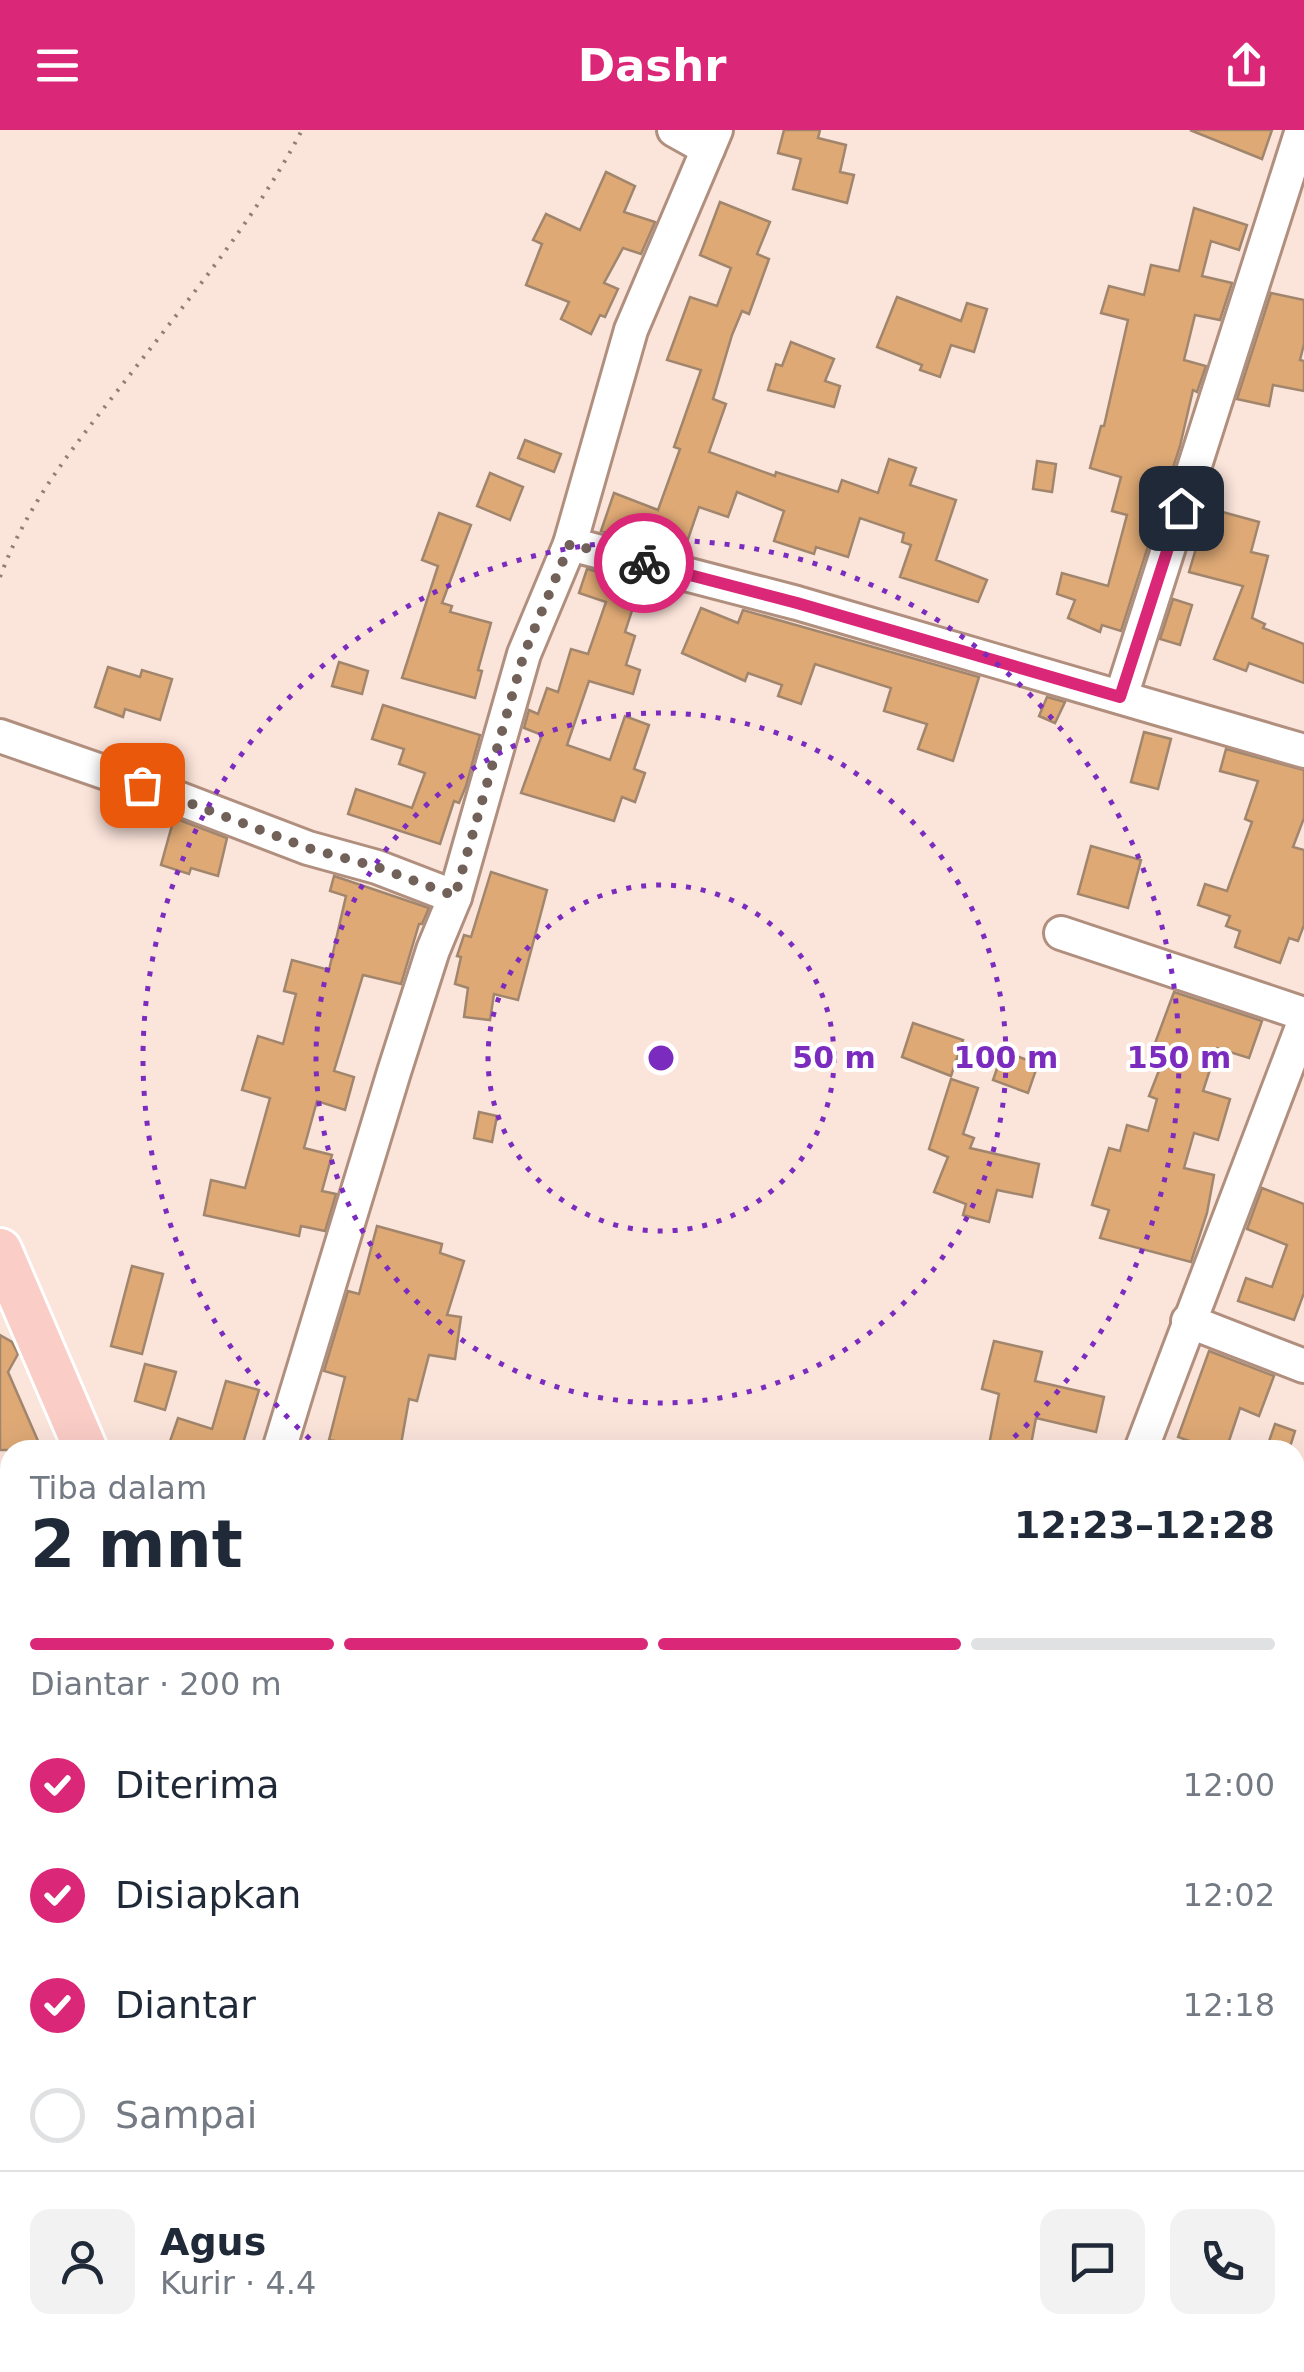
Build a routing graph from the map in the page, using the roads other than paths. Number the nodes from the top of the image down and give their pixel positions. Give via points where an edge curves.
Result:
1 (674, 130) edge
2 (1302, 130) edge
3 (712, 140) edge
4 (570, 544) junction
5 (1120, 697) junction
6 (0, 736) edge
7 (1304, 752) edge
8 (455, 896) junction
9 (1062, 933) dead end
10 (1304, 1014) edge
11 (1304, 1022) edge
12 (0, 1250) edge
13 (1188, 1321) junction
14 (1304, 1366) edge
15 (82, 1440) edge
16 (282, 1440) edge
17 (1145, 1440) edge

1 - 3 street
2 - 5 street
3 - 4 street via 631,330
4 - 5 street
4 - 8 street via 524,654
5 - 7 street
6 - 8 street
8 - 16 street
9 - 10 street
11 - 13 street
12 - 15 main road
13 - 14 street
13 - 17 street

